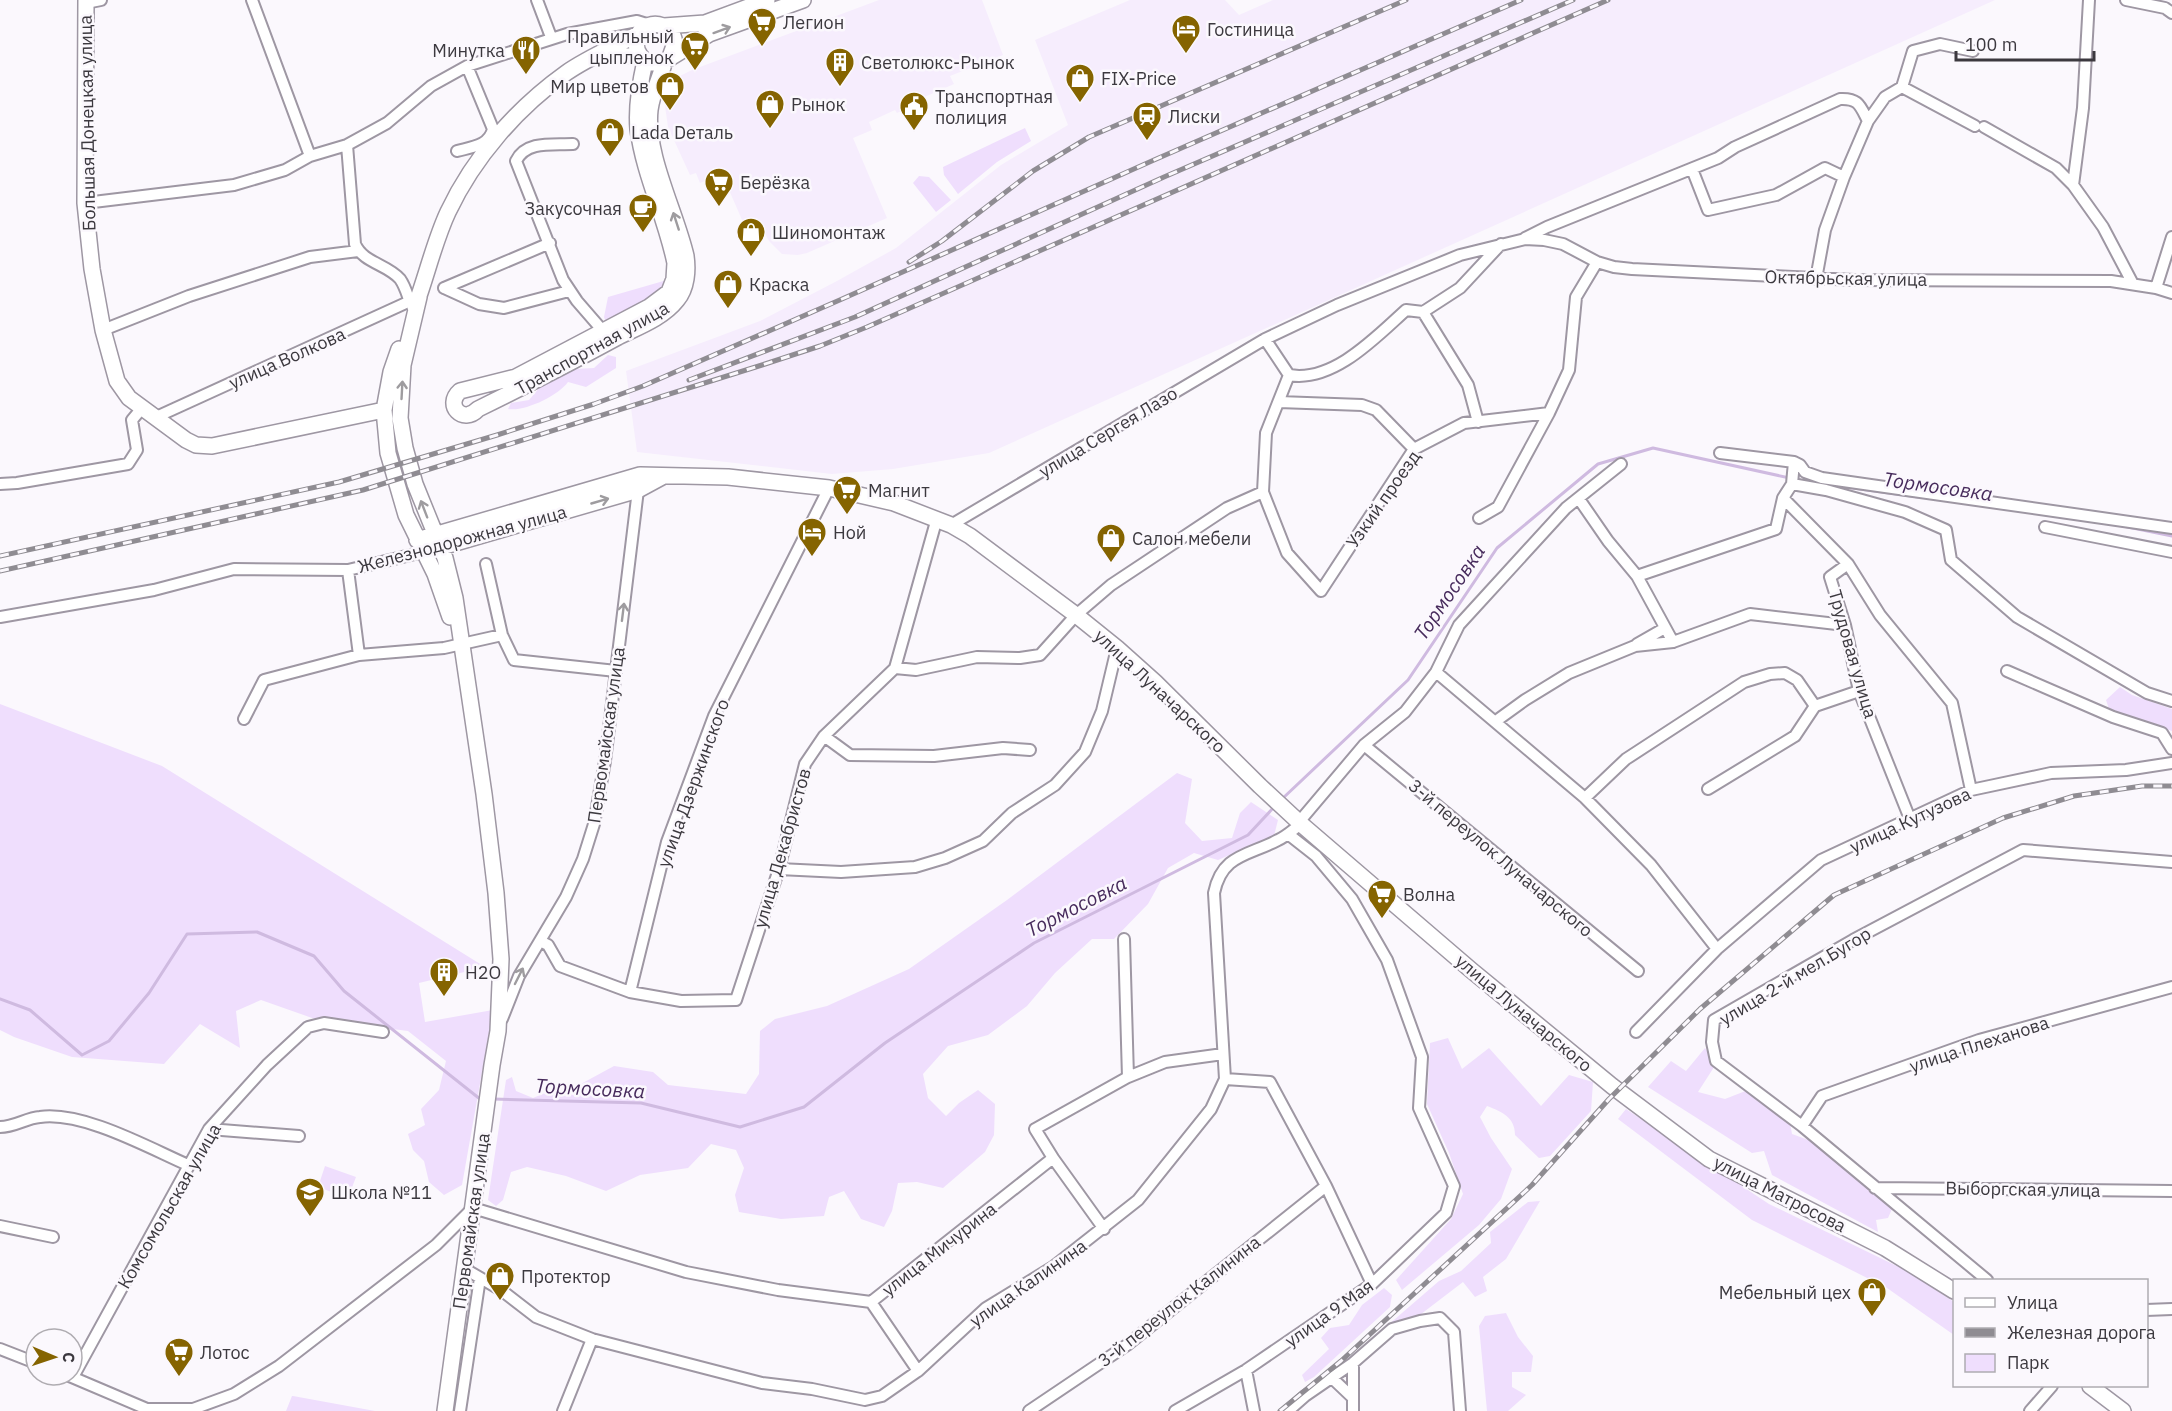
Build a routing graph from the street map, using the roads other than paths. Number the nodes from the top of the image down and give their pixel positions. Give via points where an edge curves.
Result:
1 (252, 0) edge
2 (537, 0) edge
3 (767, 0) edge
4 (803, 0) edge
5 (2089, 0) edge
6 (2126, 0) edge
7 (91, 1) edge
8 (2172, 13) edge
9 (651, 28) junction
10 (551, 37) junction
11 (1973, 51) dead end
12 (593, 56) junction
13 (643, 59) junction
14 (668, 59) junction
15 (467, 66) junction
16 (1902, 87) junction
17 (1868, 121) junction
18 (573, 144) dead end
19 (347, 145) junction
20 (457, 152) dead end
21 (310, 156) junction
22 (1692, 169) junction
23 (1844, 177) junction
24 (2073, 185) junction
25 (85, 203) junction
26 (2172, 237) edge
27 (1525, 239) junction
28 (550, 243) junction
29 (1503, 243) junction
30 (358, 251) junction
31 (1597, 261) junction
32 (1816, 279) junction
33 (2133, 284) junction
34 (2156, 288) junction
35 (569, 291) junction
36 (2172, 293) edge
37 (414, 299) junction
38 (1423, 312) junction
39 (103, 330) junction
40 (603, 332) junction
41 (1265, 339) junction
42 (1289, 375) junction
43 (466, 389) junction
44 (1279, 402) junction
45 (478, 409) junction
46 (384, 410) junction
47 (148, 413) junction
48 (1549, 413) junction
49 (1478, 422) junction
50 (1414, 449) junction
51 (1720, 453) dead end
52 (1794, 462) junction
53 (1621, 464) dead end
54 (665, 476) joint
55 (639, 483) junction
56 (0, 484) edge
57 (1792, 484) junction
58 (829, 488) junction
59 (1263, 492) junction
60 (1783, 498) junction
61 (1579, 499) junction
62 (1479, 518) dead end
63 (944, 522) junction
64 (2045, 527) dead end
65 (2172, 528) edge
66 (437, 541) junction
67 (420, 546) junction
68 (2172, 552) edge
69 (486, 564) dead end
70 (1848, 564) junction
71 (348, 570) junction
72 (1637, 576) junction
73 (1076, 615) junction
74 (0, 617) edge
75 (1845, 625) junction
76 (1665, 628) junction
77 (502, 635) junction
78 (1672, 642) junction
79 (460, 645) junction
80 (1635, 646) junction
81 (1117, 648) junction
82 (359, 655) junction
83 (895, 668) junction
84 (616, 671) junction
85 (2007, 671) dead end
86 (1436, 672) junction
87 (1859, 691) junction
88 (2172, 701) edge
89 (1815, 706) junction
90 (244, 719) dead end
91 (1496, 721) junction
92 (824, 735) junction
93 (1364, 745) junction
94 (2172, 749) edge
95 (1030, 750) dead end
96 (2172, 763) edge
97 (1708, 789) dead end
98 (1971, 790) junction
99 (1585, 798) junction
100 (1911, 819) junction
101 (1300, 823) junction
102 (1288, 834) junction
103 (2172, 862) edge
104 (779, 869) junction
105 (1124, 939) dead end
106 (540, 941) junction
107 (1717, 949) junction
108 (1638, 971) dead end
109 (2172, 987) edge
110 (630, 992) junction
111 (498, 1031) junction
112 (383, 1032) dead end
113 (1636, 1032) dead end
114 (1223, 1054) junction
115 (1128, 1077) junction
116 (1225, 1079) junction
117 (1612, 1086) joint
118 (1802, 1126) junction
119 (0, 1127) edge
120 (209, 1129) junction
121 (299, 1136) dead end
122 (1053, 1158) junction
123 (188, 1165) junction
124 (1326, 1186) junction
125 (1875, 1188) junction
126 (2172, 1191) edge
127 (473, 1208) junction
128 (0, 1226) edge
129 (1104, 1229) junction
130 (53, 1237) dead end
131 (465, 1269) junction
132 (480, 1278) junction
133 (1985, 1279) edge
134 (1372, 1284) junction
135 (1953, 1290) edge
136 (871, 1302) junction
137 (2172, 1309) edge
138 (2148, 1310) edge
139 (592, 1339) junction
140 (0, 1349) edge
141 (84, 1351) edge
142 (24, 1358) edge
143 (1353, 1363) junction
144 (1246, 1370) junction
145 (918, 1371) junction
146 (1331, 1377) junction
147 (84, 1382) edge
148 (2051, 1387) edge
149 (2091, 1387) edge
150 (1351, 1396) junction
151 (147, 1410) edge
152 (445, 1411) edge
153 (460, 1411) edge
154 (563, 1411) edge
155 (1029, 1411) edge
156 (1175, 1411) edge
157 (1254, 1411) edge
158 (1288, 1411) edge
159 (1353, 1411) edge
160 (1460, 1411) edge
161 (2030, 1411) edge
162 (2123, 1411) edge

1 - 21 street
2 - 10 street
3 - 9 main road via 705,23
14 -> 4 main road via 710,34
5 - 24 street via 2084,108
6 - 8 street
7 - 25 main road, Большая Донецкая улица
9 - 10 street via 637,21
9 - 12 main road
9 - 13 main road via 636,43
9 - 14 main road via 674,38 675,48
10 - 15 street
11 - 16 street via 1940,44 1913,51
12 - 13 main road
12 - 37 main road via 534,99 477,162 447,214
13 - 14 main road via 657,64
13 - 40 main road, Транспортная улица via 638,127 644,160 672,249 674,279 664,297
45 -> 14 main road, Транспортная улица via 655,318 681,294 687,272 686,256 650,126 652,100
15 - 19 street via 431,86 387,123
15 - 20 street via 493,129 483,144
16 - 17 street via 1885,97
16 - 24 street via 2056,168
17 - 22 street via 1859,104 1852,99 1840,99
17 - 23 street
18 - 28 street via 531,147 516,161
19 - 21 street
19 - 30 street
21 - 25 street via 285,170 234,185
22 - 23 street via 1708,210 1776,195 1825,168
22 - 27 street
23 - 32 street via 1825,230
24 - 33 street via 2103,227
25 - 39 main road, Большая Донецкая улица
26 - 34 street
27 - 29 street, улица Сергея Лазо
27 - 31 street, Октябрьская улица via 1563,244
28 - 35 street
28 - 35 street via 444,288 479,304 504,308
29 - 38 street via 1460,288
29 - 41 street, улица Сергея Лазо via 1401,278
30 - 37 street via 399,278
30 - 39 street via 310,257 189,296
31 - 32 street, Октябрьская улица via 1632,269
31 - 48 street via 1576,297 1569,370
32 - 33 street, Октябрьская улица
33 - 34 street, Октябрьская улица
34 - 36 street, Октябрьская улица
35 - 40 street
37 - 46 main road, Первомайская улица via 391,372
37 - 47 street, улица Волкова
66 -> 37 main road, Первомайская улица via 415,484 400,418 403,365
38 - 42 street via 1406,310 1366,346 1330,370 1300,377
38 - 49 street via 1468,385
39 - 47 main road, Большая Донецкая улица via 117,381 129,398
40 - 43 main road, Транспортная улица via 516,376
41 - 42 street
41 - 63 street, улица Сергея Лазо
42 - 44 street
43 - 45 main road via 477,395
43 - 45 main road via 454,397 455,409 468,416
44 - 50 street via 1362,405 1376,410
44 - 59 street via 1266,433
46 - 47 main road, Большая Донецкая улица via 212,446 186,440
46 - 67 main road, Первомайская улица via 388,453 406,515
47 - 56 street via 132,420 137,450 128,464
48 - 49 street, Узкий проезд
48 - 62 street via 1498,507
49 - 50 street, Узкий проезд via 1464,423
50 - 59 street, Узкий проезд via 1322,591 1287,553
51 - 52 street
52 - 57 street
52 - 65 street via 1805,472 1822,478
53 - 61 street, улица Калинина
54 - 55 main road, Железнодорожная улица
54 - 58 main road, улица Луначарского via 728,477
55 - 66 main road, Железнодорожная улица
84 -> 55 street, Первомайская улица
57 - 60 street
57 - 88 street via 1905,512 1946,530 1951,560 2017,617 2147,693
58 - 63 main road, улица Луначарского via 884,500
58 - 110 street, улица Дзержинского via 714,716 667,842
59 - 73 street via 1227,508 1111,585
60 - 70 street
60 - 72 street via 1776,529
61 - 72 street
61 - 86 street, улица Калинина via 1566,508 1459,625
63 - 73 main road, улица Луначарского via 970,536
63 - 83 street
64 - 68 street
66 - 67 main road, Железнодорожная улица
66 - 79 main road, Первомайская улица via 455,598
67 - 71 street, Железнодорожная улица
67 - 79 main road, Первомайская улица via 435,574
69 - 77 street
70 - 75 street, Трудовая улица via 1830,577
70 - 98 street via 1880,615 1952,703
71 - 74 street, Железнодорожная улица via 234,569 154,590
71 - 82 street
72 - 76 street
73 - 81 main road, улица Луначарского
73 - 83 street via 1040,655 977,657 916,670
75 - 78 street via 1750,614
75 - 87 street, Трудовая улица
76 - 78 street
76 - 80 street
77 - 79 street
77 - 84 street via 514,660
78 - 80 street
79 - 82 street
79 - 111 main road, Первомайская улица via 496,893 501,959
80 - 91 street via 1569,673
81 - 101 main road, улица Луначарского
81 - 104 street via 1102,711 1085,752 1055,785 1012,813 983,841 915,867 841,872
82 - 90 street via 264,680
83 - 92 street, улица Декабристов
84 - 106 street, Первомайская улица via 594,824 566,897
85 - 94 street via 2113,717 2162,733
86 - 91 street
86 - 93 street, улица Калинина via 1405,712
87 - 89 street
87 - 100 street, Трудовая улица
89 - 97 street via 1795,736
89 - 99 street via 1797,680 1785,673 1744,682 1626,759
91 - 99 street
92 - 95 street via 850,756
92 - 104 street, улица Декабристов via 805,764
93 - 101 street, улица Калинина
93 - 108 street, 3-й переулок Луначарского
96 - 98 street, улица Кутузова via 2126,770 2051,773
98 - 100 street, улица Кутузова
99 - 107 street via 1651,865
100 - 107 street, улица Кутузова via 1821,860
101 - 102 street, улица Калинина
101 - 117 main road, улица Луначарского
102 - 114 street, улица Калинина via 1235,859 1217,878 1214,893
102 - 134 street, улица 9 Мая via 1316,856 1352,899 1387,960 1422,1057 1419,1108 1454,1186 1446,1213
103 - 118 street, улица 2-й мел.Бугор via 2023,850 1853,940 1714,1020 1712,1042 1716,1061
104 - 110 street, улица Декабристов via 736,1000 681,1000
105 - 115 street
106 - 110 street via 548,945 560,966
111 -> 106 street, Первомайская улица via 519,976
107 - 113 street, улица Кутузова
109 - 118 street, улица Плеханова via 1979,1040 1822,1096
111 - 127 main road, Первомайская улица
112 - 120 street, Комсомольская улица via 324,1023 308,1027
114 - 115 street via 1165,1062
114 - 116 street, улица Калинина
115 - 122 street via 1035,1129
116 - 124 street via 1270,1082
116 - 129 street, улица Калинина via 1211,1109 1177,1154 1138,1200
117 - 135 main road, улица Матросова via 1709,1159 1885,1248
118 - 125 street, улица 2-й мел.Бугор
119 - 123 street via 40,1117 73,1119
120 - 121 street
120 - 123 street, Комсомольская улица
122 - 129 street
122 - 136 street, улица Мичурина
123 - 141 street, Комсомольская улица
124 - 134 street
124 - 155 street, 3-й переулок Калинина via 1127,1345
125 - 126 street, Выборгская улица
125 - 133 street, улица 2-й мел.Бугор
127 - 131 main road, Первомайская улица
127 - 136 street, улица Мичурина via 686,1272 778,1290
127 - 151 street via 436,1245 279,1366 234,1394 193,1409
128 - 130 street
129 - 145 street, улица Калинина via 1053,1267 986,1308
131 - 132 street, улица Калинина
131 - 152 main road, Первомайская улица
132 - 139 street, улица Калинина via 536,1317
132 - 153 street
134 - 144 street, улица 9 Мая
136 - 145 street
137 - 138 street
139 - 145 street, улица Калинина via 762,1383 865,1400 882,1396
139 - 154 street
140 - 142 street
143 - 146 street
143 - 150 street
143 - 160 street via 1392,1329 1440,1318 1454,1332
144 - 156 street, улица 9 Мая
144 - 157 street
146 - 150 street
146 - 158 street
147 - 151 street
148 - 161 street
149 - 162 main road
150 - 159 street

